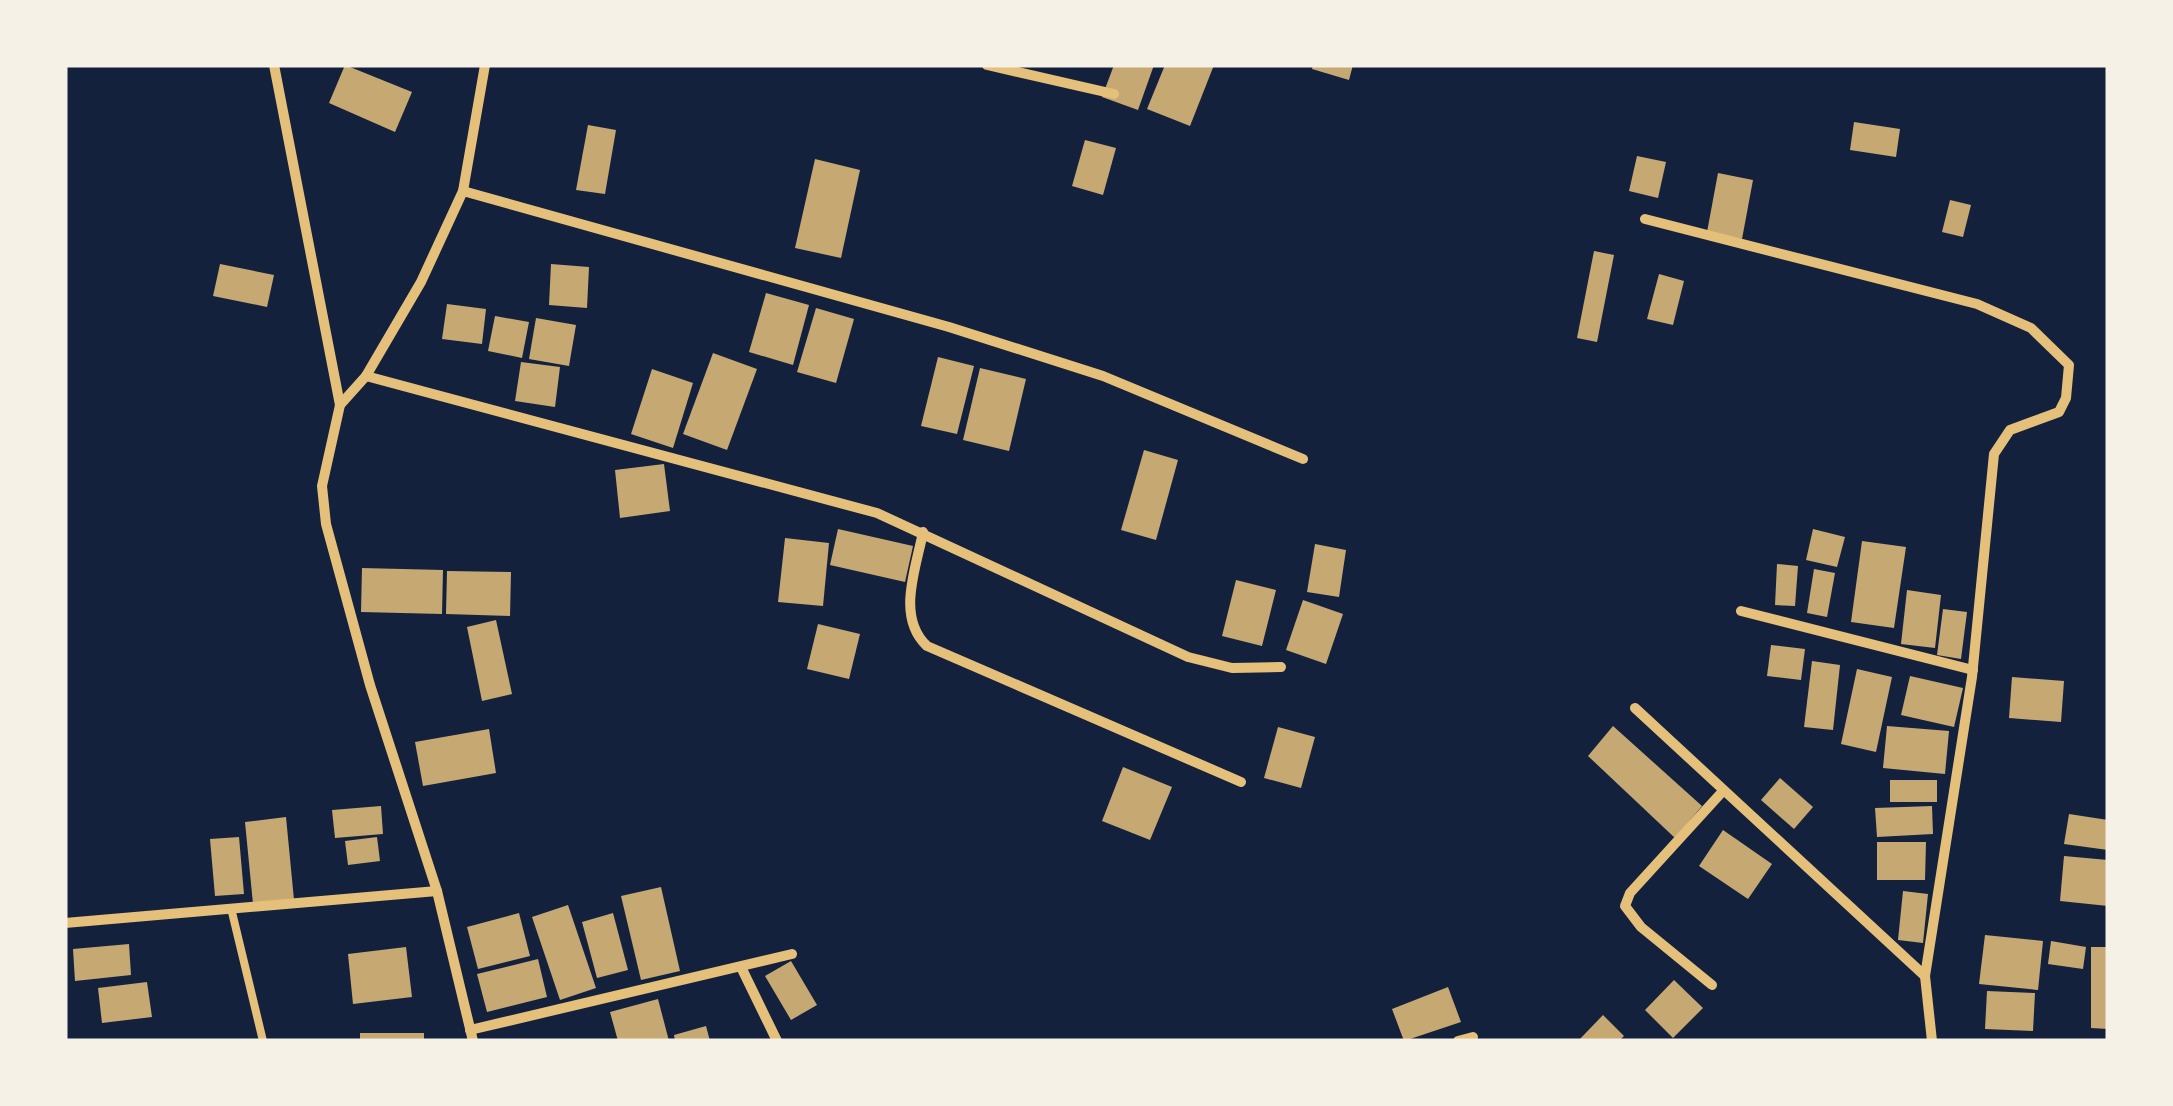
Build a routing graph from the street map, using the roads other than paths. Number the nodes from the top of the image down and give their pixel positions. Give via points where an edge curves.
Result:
1 (274, 65) edge
2 (484, 65) edge
3 (986, 65) edge
4 (1114, 94) dead end
5 (463, 190) junction
6 (1645, 219) dead end
7 (366, 376) junction
8 (340, 405) junction
9 (1303, 458) dead end
10 (922, 532) junction
11 (1741, 611) dead end
12 (1281, 667) dead end
13 (1973, 670) junction
14 (1634, 708) dead end
15 (1241, 782) dead end
16 (1723, 790) junction
17 (437, 891) junction
18 (232, 908) junction
19 (65, 923) edge
20 (792, 954) dead end
21 (741, 967) junction
22 (1924, 976) junction
23 (1712, 985) dead end
24 (471, 1036) edge
25 (1473, 1037) dead end
26 (263, 1041) edge
27 (777, 1041) edge
28 (1458, 1041) edge
29 (1932, 1041) edge

1 - 8 street
2 - 5 street
3 - 4 street
5 - 7 street
5 - 9 street via 1104,376
6 - 13 street via 1935,290 2031,328 2069,365 2059,412 2018,426 1998,445
7 - 8 street
7 - 10 street via 878,513
8 - 17 street via 322,486 326,524
10 - 12 street via 1188,656 1232,668
10 - 15 street via 909,617 913,633 927,646
11 - 13 street
13 - 22 street
14 - 16 street
16 - 22 street
16 - 23 street via 1630,893 1626,906 1641,927
17 - 18 street
17 - 24 street
18 - 19 street
18 - 26 lane
20 - 21 street
21 - 24 street
21 - 27 street
22 - 29 street
25 - 28 street

